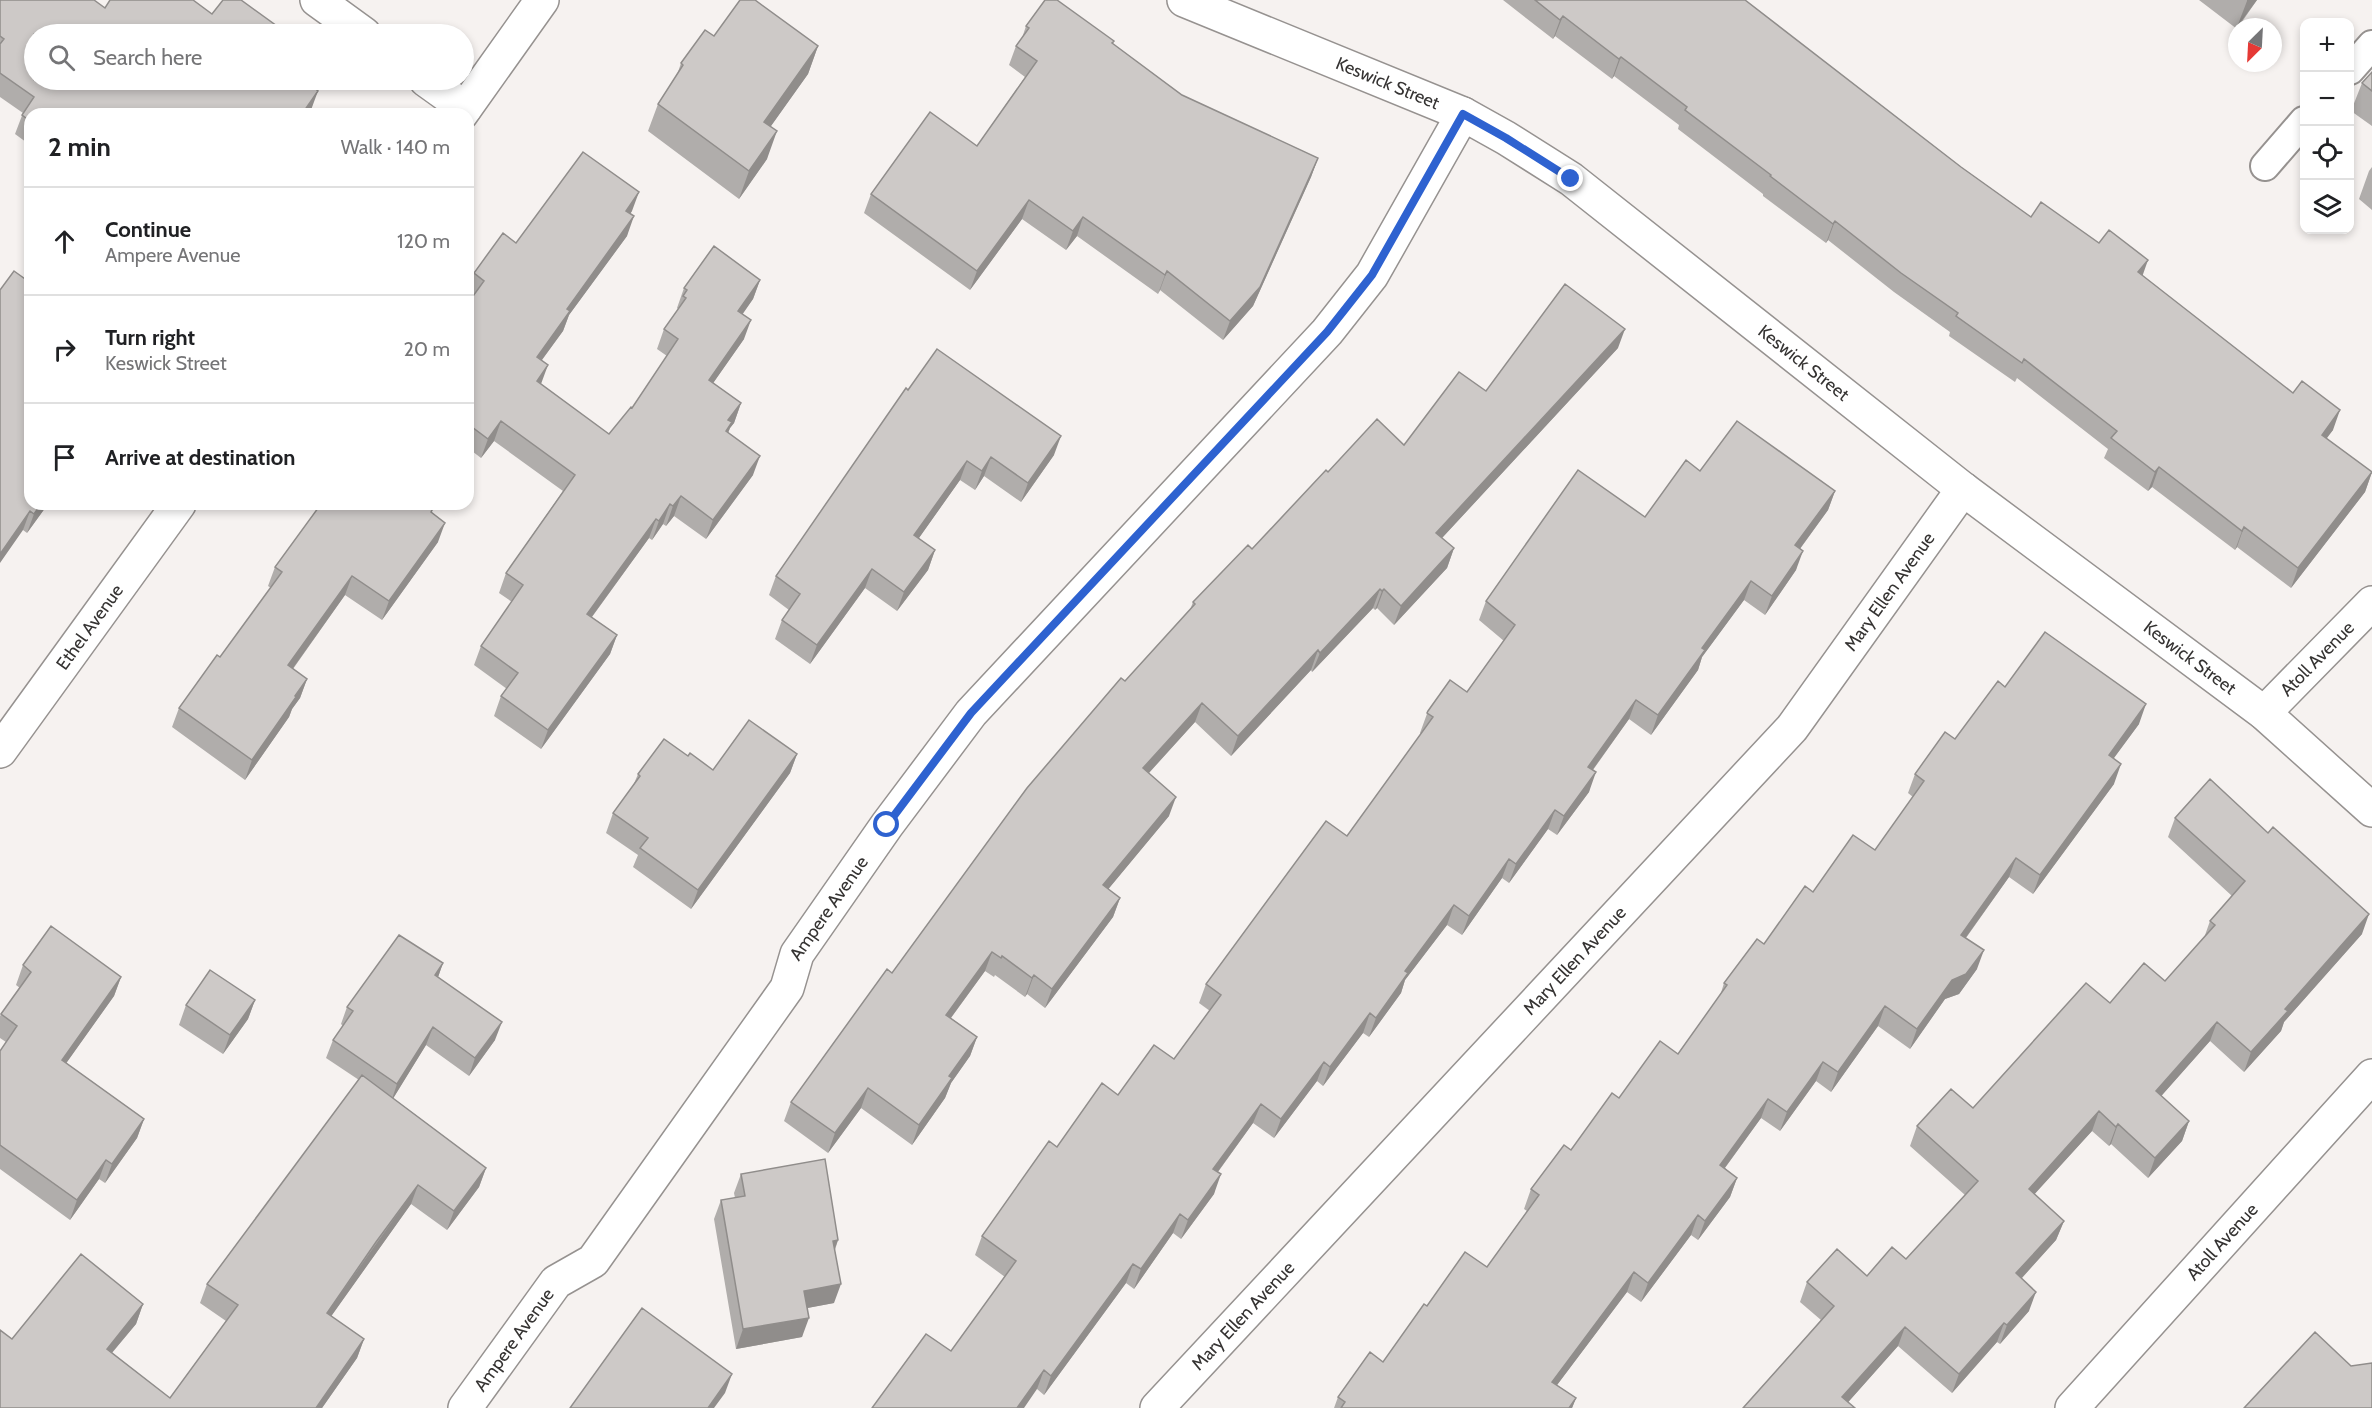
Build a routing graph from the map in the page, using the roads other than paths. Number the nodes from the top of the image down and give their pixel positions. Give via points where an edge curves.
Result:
1 (317, 0) edge
2 (542, 0) edge
3 (1184, 0) edge
4 (350, 24) edge
5 (2372, 45) edge
6 (2354, 65) edge
7 (438, 90) edge
8 (459, 108) edge
9 (465, 108) edge
10 (1463, 114) junction
11 (2300, 126) edge
12 (2265, 166) dead end
13 (1963, 489) junction
14 (175, 510) edge
15 (2372, 603) edge
16 (2264, 713) junction
17 (0, 751) edge
18 (2372, 810) edge
19 (2372, 1076) edge
20 (465, 1408) edge
21 (1157, 1408) edge
22 (2072, 1408) edge

1 - 4 street
2 - 9 street
3 - 10 street, Keswick Street
5 - 6 lane
7 - 8 street
10 - 13 street, Keswick Street via 1571,179
10 - 20 street, Ampere Avenue via 1372,275 1327,332 971,713 797,954 787,988 593,1261 556,1282
11 - 12 lane
13 - 16 street, Keswick Street
13 - 21 street, Mary Ellen Avenue via 1792,728
14 - 17 street, Ethel Avenue
15 - 16 street, Atoll Avenue
16 - 18 street, Keswick Street
19 - 22 street, Atoll Avenue

